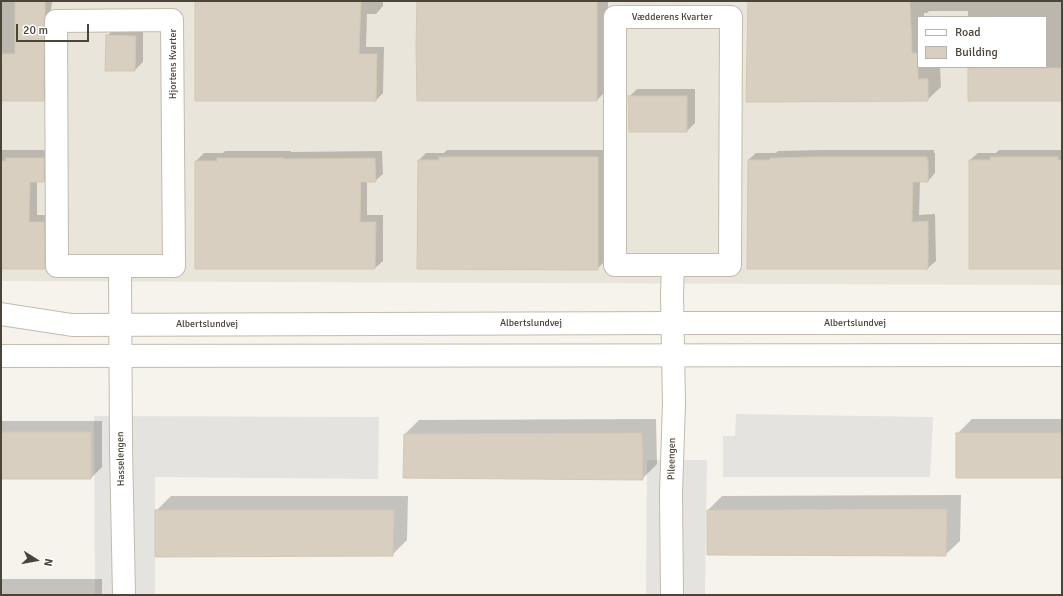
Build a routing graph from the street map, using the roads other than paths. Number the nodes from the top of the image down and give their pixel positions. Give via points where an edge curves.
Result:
1 (673, 265) junction
2 (120, 266) junction
3 (1, 314) edge
4 (673, 322) junction
5 (1062, 323) edge
6 (120, 324) junction
7 (120, 355) junction
8 (673, 355) junction
9 (1062, 355) edge
10 (1, 356) edge
11 (124, 595) edge
12 (672, 595) edge

1 - 1 street, Vædderens Kvarter via 730,265 731,17 615,17 615,265
1 - 4 street
2 - 2 street, Hjortens Kvarter via 174,266 172,20 56,21 57,266
2 - 6 street
3 - 6 street, Albertslundvej via 72,325
4 - 5 street, Albertslundvej
4 - 6 street, Albertslundvej
4 - 8 street, Pileengen
6 - 7 street, Hasselengen
7 - 8 street
7 - 10 street
7 - 11 street, Hasselengen
8 - 9 street
8 - 12 street, Pileengen

